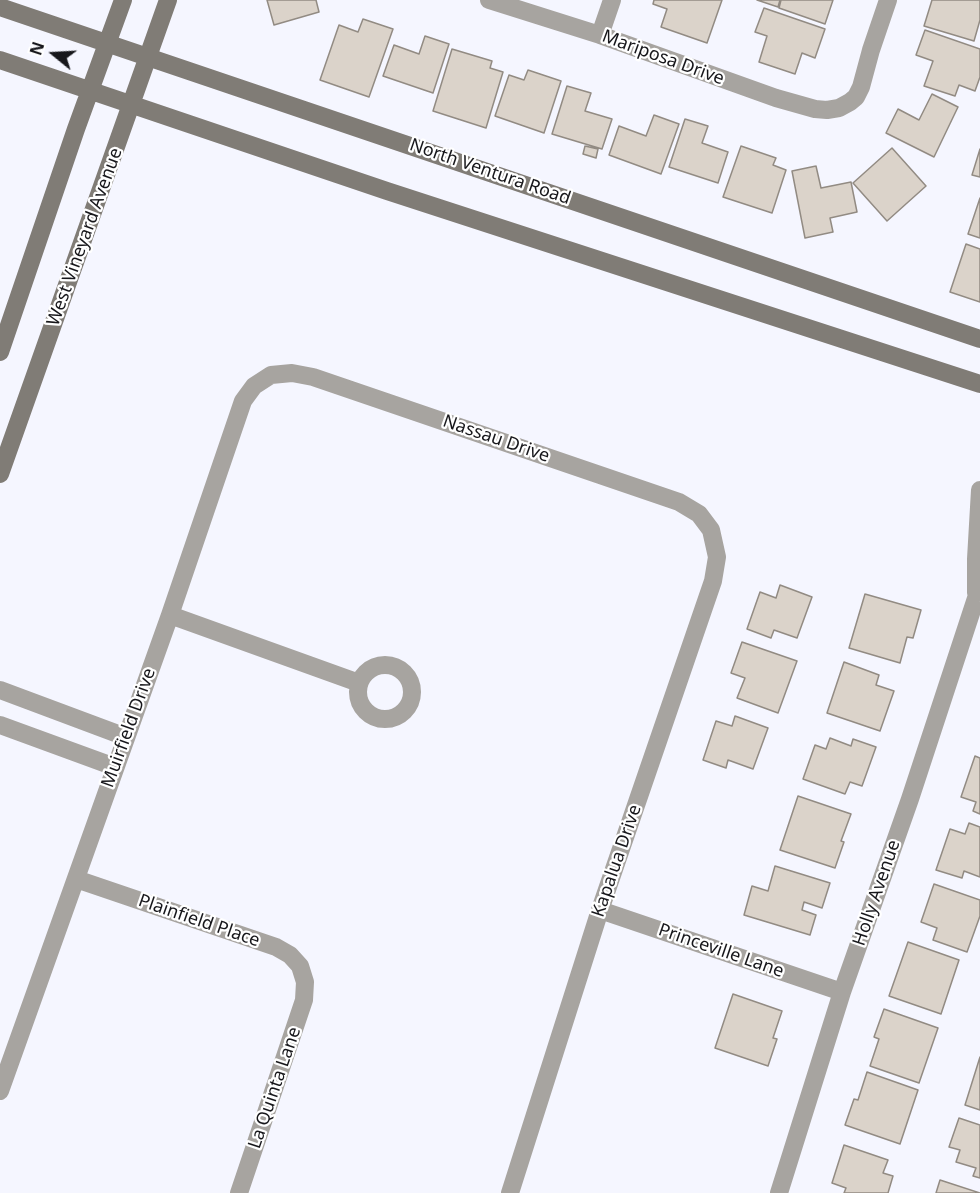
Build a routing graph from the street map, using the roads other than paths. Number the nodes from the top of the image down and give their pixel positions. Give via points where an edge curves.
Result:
1 (123, 0) edge
2 (168, 0) edge
3 (489, 0) edge
4 (612, 0) edge
5 (888, 0) edge
6 (0, 7) edge
7 (600, 35) junction
8 (108, 44) junction
9 (148, 58) junction
10 (0, 60) edge
11 (91, 90) junction
12 (132, 104) junction
13 (980, 339) edge
14 (0, 352) edge
15 (271, 375) joint
16 (980, 384) edge
17 (0, 474) edge
18 (980, 490) edge
19 (711, 530) joint
20 (978, 590) edge
21 (170, 615) junction
22 (359, 683) dead end
23 (0, 690) edge
24 (0, 725) edge
25 (126, 736) junction
26 (115, 767) junction
27 (76, 879) junction
28 (600, 910) junction
29 (305, 982) joint
30 (842, 992) junction
31 (0, 1091) edge
32 (239, 1193) edge
33 (510, 1193) edge
34 (779, 1193) edge

1 - 8 main road
2 - 9 main road, West Vineyard Avenue
3 - 7 street, Mariposa Drive
4 - 7 street
5 - 7 street, Mariposa Drive via 861,87 856,96 839,108 815,109 776,98
6 - 8 main road, North Ventura Road
8 - 9 main road, North Ventura Road
8 - 11 main road
9 - 12 main road, West Vineyard Avenue
9 - 13 main road, North Ventura Road
10 - 11 main road
11 - 12 main road
11 - 14 main road
12 - 16 main road
12 - 17 main road, West Vineyard Avenue
15 - 19 street, Nassau Drive via 314,377 679,502 699,514
15 - 21 street, Muirfield Drive via 254,386 243,401
18 - 20 street, Holly Avenue
19 - 28 street, Kapalua Drive via 717,557 713,581
20 - 30 street, Holly Avenue
21 - 22 street
21 - 25 street, Muirfield Drive
23 - 25 street
24 - 26 street
25 - 26 street, Muirfield Drive
26 - 27 street, Muirfield Drive
27 - 29 street, Plainfield Place via 276,947 300,966
27 - 31 street, Muirfield Drive
28 - 30 street, Princeville Lane
28 - 33 street, Kapalua Drive
29 - 32 street, La Quinta Lane via 304,1000
30 - 34 street, Holly Avenue

